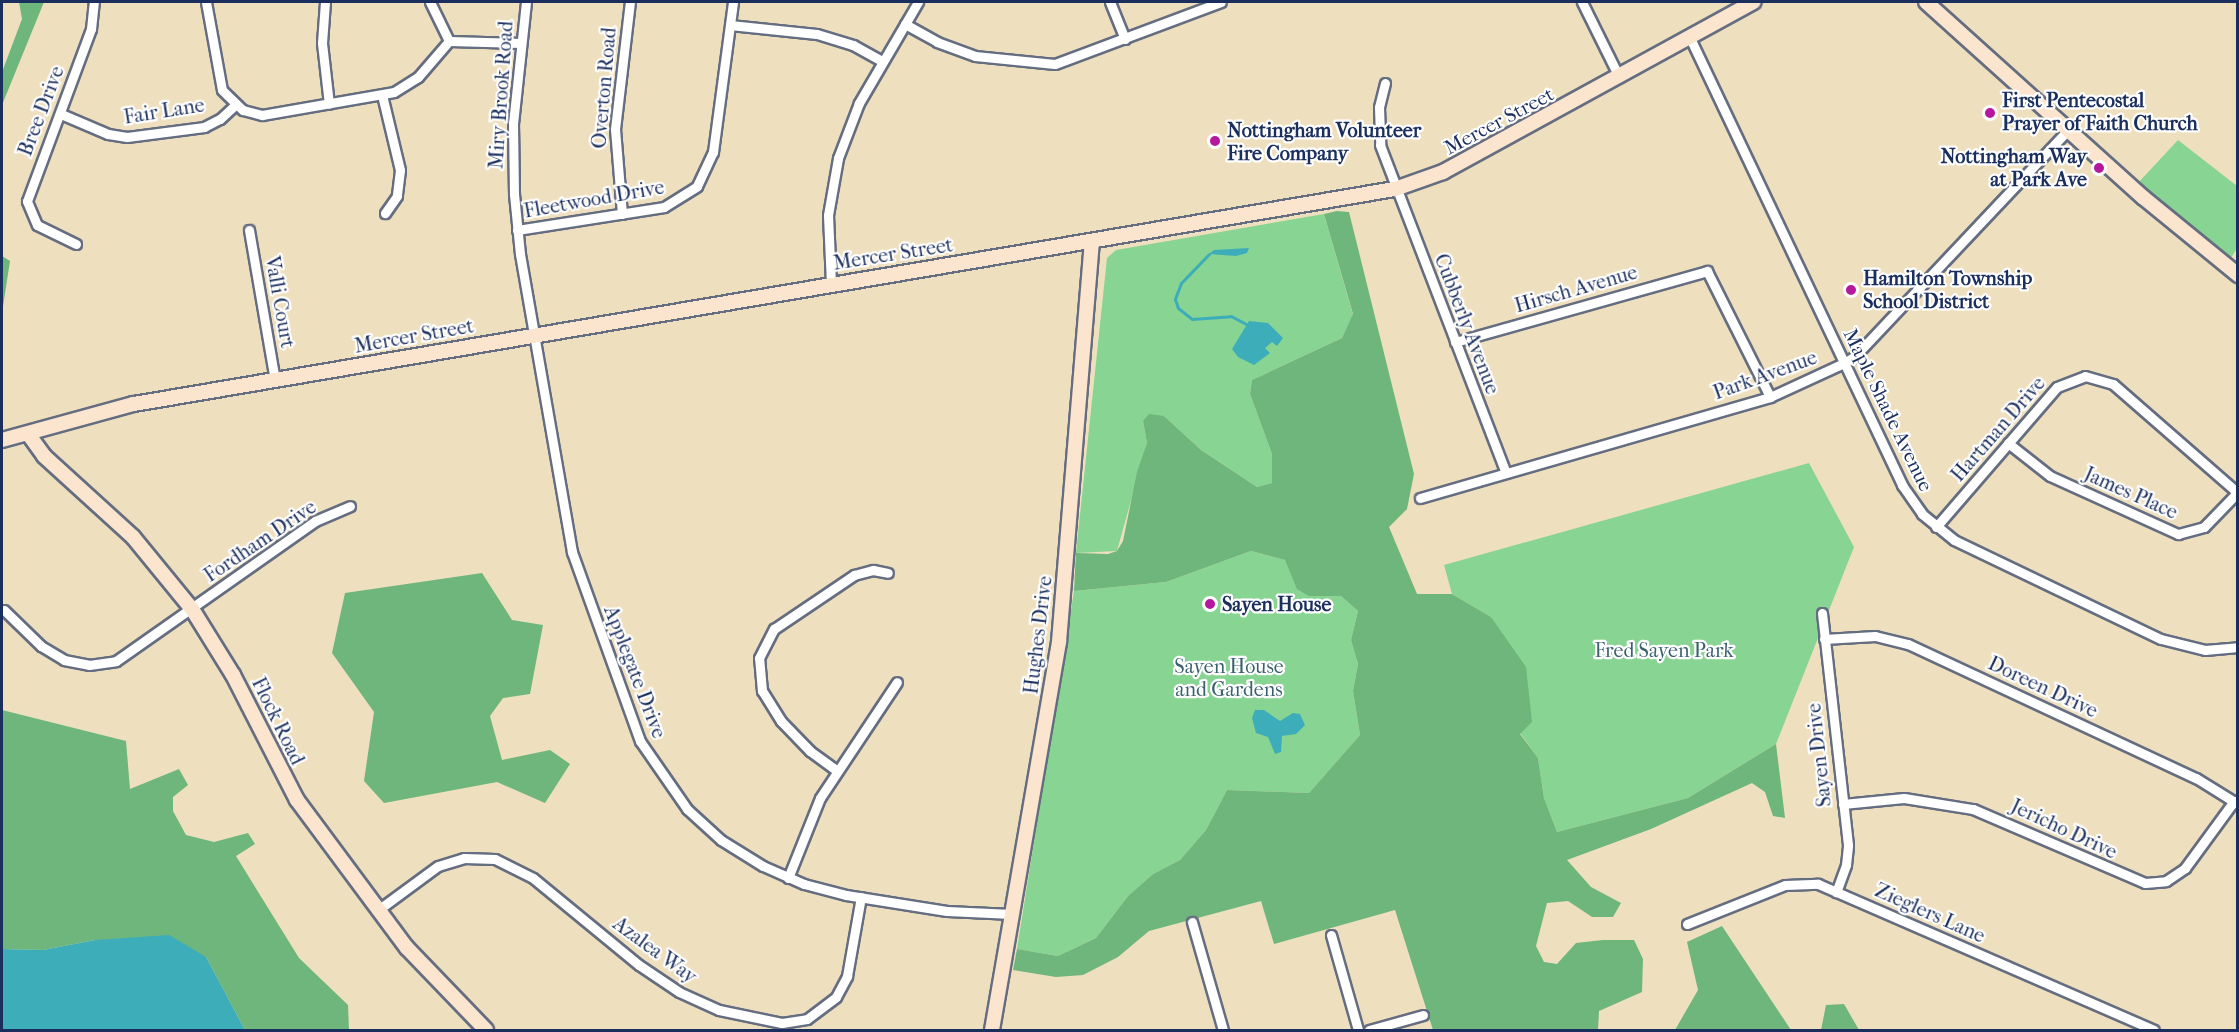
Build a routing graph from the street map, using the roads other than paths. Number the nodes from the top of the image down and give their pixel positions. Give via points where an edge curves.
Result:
1 (94, 2) edge
2 (206, 2) edge
3 (325, 2) edge
4 (430, 2) edge
5 (526, 2) edge
6 (630, 2) edge
7 (733, 2) edge
8 (918, 2) edge
9 (1110, 2) edge
10 (1221, 2) edge
11 (1582, 2) edge
12 (1754, 2) edge
13 (1928, 2) edge
14 (905, 24) junction
15 (730, 25) junction
16 (1690, 38) junction
17 (1125, 39) junction
18 (450, 41) junction
19 (521, 43) junction
20 (882, 61) junction
21 (1619, 77) junction
22 (1385, 83) dead end
23 (382, 95) junction
24 (329, 104) junction
25 (235, 105) junction
26 (61, 114) junction
27 (2068, 130) junction
28 (1395, 189) junction
29 (385, 213) dead end
30 (622, 214) junction
31 (249, 230) dead end
32 (517, 231) junction
33 (1092, 242) junction
34 (76, 244) dead end
35 (2238, 275) edge
36 (831, 284) junction
37 (534, 334) junction
38 (1455, 342) junction
39 (1844, 363) junction
40 (275, 380) junction
41 (1770, 397) junction
42 (29, 435) junction
43 (2, 440) edge
44 (2008, 443) junction
45 (1506, 473) junction
46 (2237, 493) edge
47 (1420, 498) dead end
48 (350, 506) dead end
49 (1936, 527) junction
50 (888, 573) dead end
51 (192, 609) junction
52 (4, 610) dead end
53 (1822, 613) dead end
54 (1824, 639) junction
55 (2238, 647) edge
56 (897, 682) dead end
57 (836, 770) junction
58 (2236, 803) edge
59 (1843, 804) junction
60 (788, 878) junction
61 (1836, 892) junction
62 (861, 897) junction
63 (378, 910) junction
64 (1012, 914) junction
65 (1192, 922) dead end
66 (1687, 924) dead end
67 (1331, 935) dead end
68 (1423, 1015) dead end
69 (486, 1030) edge
70 (992, 1030) edge
71 (1223, 1030) edge
72 (1358, 1030) edge
73 (1369, 1030) edge
74 (2154, 1030) edge

1 - 26 street, Bree Drive via 91,29
2 - 25 street via 219,81
3 - 24 street via 322,44
4 - 18 street
5 - 19 street, Miry Brook Road
6 - 30 street, Overton Road via 615,129
7 - 15 street, Fleetwood Drive
8 - 14 street
9 - 17 street
10 - 17 street
11 - 21 street
12 - 16 street, Mercer Street
13 - 27 street
14 - 17 street via 937,42 975,56 1045,65 1069,62
14 - 20 street
15 - 20 street via 817,34 853,45
15 - 30 street, Fleetwood Drive via 714,152 704,176 676,202
16 - 21 street, Mercer Street
16 - 39 street, Maple Shade Avenue
18 - 19 street
18 - 23 street via 418,77
19 - 32 street, Miry Brook Road via 513,123
20 - 36 street via 848,130 832,186 826,244
21 - 28 street, Mercer Street via 1443,172
22 - 28 street, Cubberly Avenue via 1379,107 1380,145
23 - 24 street
23 - 29 street via 400,170 397,196
24 - 25 street via 262,115
25 - 26 street, Fair Lane via 204,127 127,137 108,134
26 - 34 street, Bree Drive via 29,192 28,210 44,230
27 - 35 street
27 - 39 street, Park Avenue via 1855,356
28 - 33 street, Mercer Street
28 - 38 street, Cubberly Avenue
30 - 32 street, Fleetwood Drive
31 - 40 street, Valli Court
32 - 37 street, Miry Brook Road
33 - 36 street, Mercer Street
33 - 64 street, Hughes Drive via 1059,642
36 - 37 street, Mercer Street
37 - 40 street, Mercer Street
37 - 60 street, Applegate Drive via 572,552 640,741 671,791 705,827 741,854
38 - 41 street, Hirsch Avenue via 1707,271
38 - 45 street, Cubberly Avenue
39 - 41 street, Park Avenue
39 - 49 street, Maple Shade Avenue via 1902,485
40 - 42 street, Mercer Street via 134,404
41 - 45 street, Park Avenue
42 - 43 street, Mercer Street
42 - 51 street, Flock Road via 44,456 133,537
44 - 46 street, James Place via 2050,476 2178,534 2204,527
44 - 46 street, Hartman Drive via 2057,387 2075,377 2095,376 2113,384
44 - 49 street, Hartman Drive
45 - 47 street, Park Avenue
48 - 51 street, Fordham Drive via 315,521
49 - 55 street, Maple Shade Avenue via 1954,540 2161,639 2205,650
50 - 57 street via 873,570 854,575 774,629 759,658 759,681 769,703 797,740
51 - 52 street, Fordham Drive via 128,656 89,665 52,654
51 - 63 street, Flock Road via 233,675 297,801
53 - 54 street, Sayen Drive
54 - 58 street, Doreen Drive via 1875,636 1908,644 2196,778
54 - 59 street, Sayen Drive
56 - 57 street
57 - 60 street via 810,820
58 - 59 street, Jericho Drive via 2185,868 2166,880 2145,883 1973,809 1905,798
59 - 61 street, Sayen Drive via 1847,854
60 - 62 street, Applegate Drive
61 - 66 street, Zieglers Lane via 1808,883 1785,885
61 - 74 street, Zieglers Lane
62 - 63 street, Azalea Way via 847,976 836,997 807,1019 782,1023 719,1010 679,992 639,965 533,878 501,860 464,858 438,866
62 - 64 street, Applegate Drive via 947,911
63 - 69 street, Flock Road via 434,979
64 - 70 street, Hughes Drive
65 - 71 street
67 - 72 street
68 - 73 street

